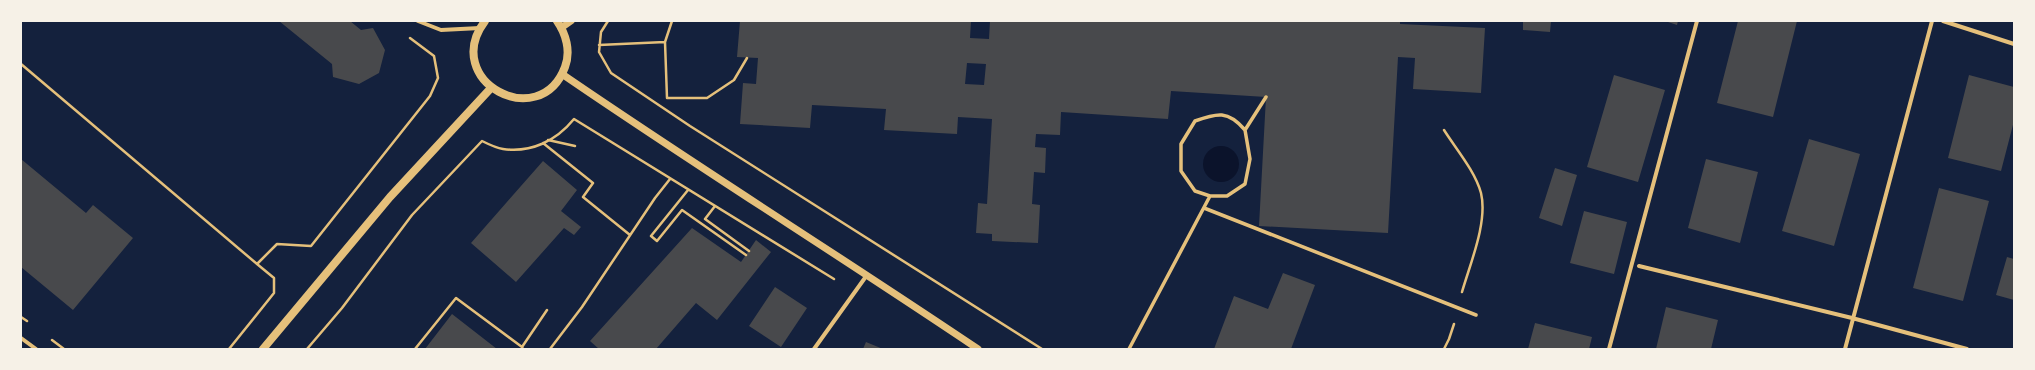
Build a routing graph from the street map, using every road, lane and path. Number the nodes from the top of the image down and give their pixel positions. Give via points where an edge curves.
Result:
1 (418, 21) edge
2 (570, 21) edge
3 (608, 21) edge
4 (672, 21) edge
5 (1697, 21) edge
6 (1932, 21) edge
7 (1943, 21) edge
8 (482, 24) edge
9 (559, 25) edge
10 (409, 37) dead end
11 (665, 42) junction
12 (2014, 44) edge
13 (599, 45) junction
14 (747, 58) dead end
15 (21, 64) edge
16 (562, 74) junction
17 (491, 88) junction
18 (1266, 97) dead end
19 (1245, 130) junction
20 (1444, 130) dead end
21 (548, 140) junction
22 (543, 143) junction
23 (575, 146) dead end
24 (670, 179) junction
25 (688, 190) junction
26 (1210, 196) junction
27 (715, 206) junction
28 (1204, 208) junction
29 (630, 235) junction
30 (749, 251) dead end
31 (746, 255) dead end
32 (257, 264) junction
33 (1639, 266) dead end
34 (868, 274) junction
35 (856, 292) junction
36 (1458, 308) junction
37 (547, 310) dead end
38 (1476, 315) dead end
39 (1852, 318) junction
40 (21, 338) edge
41 (523, 348) edge
42 (36, 349) edge
43 (229, 349) edge
44 (263, 349) edge
45 (307, 349) edge
46 (415, 349) edge
47 (550, 349) edge
48 (814, 349) edge
49 (978, 349) edge
50 (1042, 349) edge
51 (1129, 349) edge
52 (1444, 349) edge
53 (1609, 349) edge
54 (1845, 349) edge
55 (1967, 349) edge

1 - 8 street via 441,30
2 - 9 street
3 - 13 path via 600,32
4 - 11 path
5 - 53 street
6 - 39 street
7 - 12 street
8 - 17 main road via 474,44 474,61 481,77
9 - 16 main road via 567,47 566,64
10 - 32 path via 434,56 438,78 430,96 311,246 277,244
11 - 13 path
11 - 14 path via 667,98 707,98 734,80
13 - 50 path via 599,52 611,73 690,126
15 - 32 path
16 - 17 main road via 552,87 542,94 530,97 510,97
16 - 34 street
17 - 44 main road via 390,197
18 - 19 street
19 - 26 street via 1250,159 1245,184 1227,196
19 - 26 street via 1236,119 1217,113 1195,121 1181,144 1180,171 1195,191
20 - 36 path via 1481,193 1483,217
21 - 22 path
21 - 23 path
21 - 24 path via 564,131 574,119
22 - 29 path via 593,183 583,197
22 - 45 path via 532,149 502,149 482,141 412,215 342,308
24 - 25 path
24 - 29 path
25 - 27 path
25 - 31 path via 651,236 657,241 682,210
26 - 28 street
27 - 30 path via 705,219
27 - 35 path
28 - 36 street
28 - 51 street
29 - 47 path via 582,307
32 - 43 path via 274,278 274,293
33 - 39 street
34 - 35 street
34 - 49 street
35 - 48 street
36 - 38 street
36 - 52 path
37 - 41 path
39 - 54 street
39 - 55 street
40 - 42 street
41 - 46 path via 456,298

